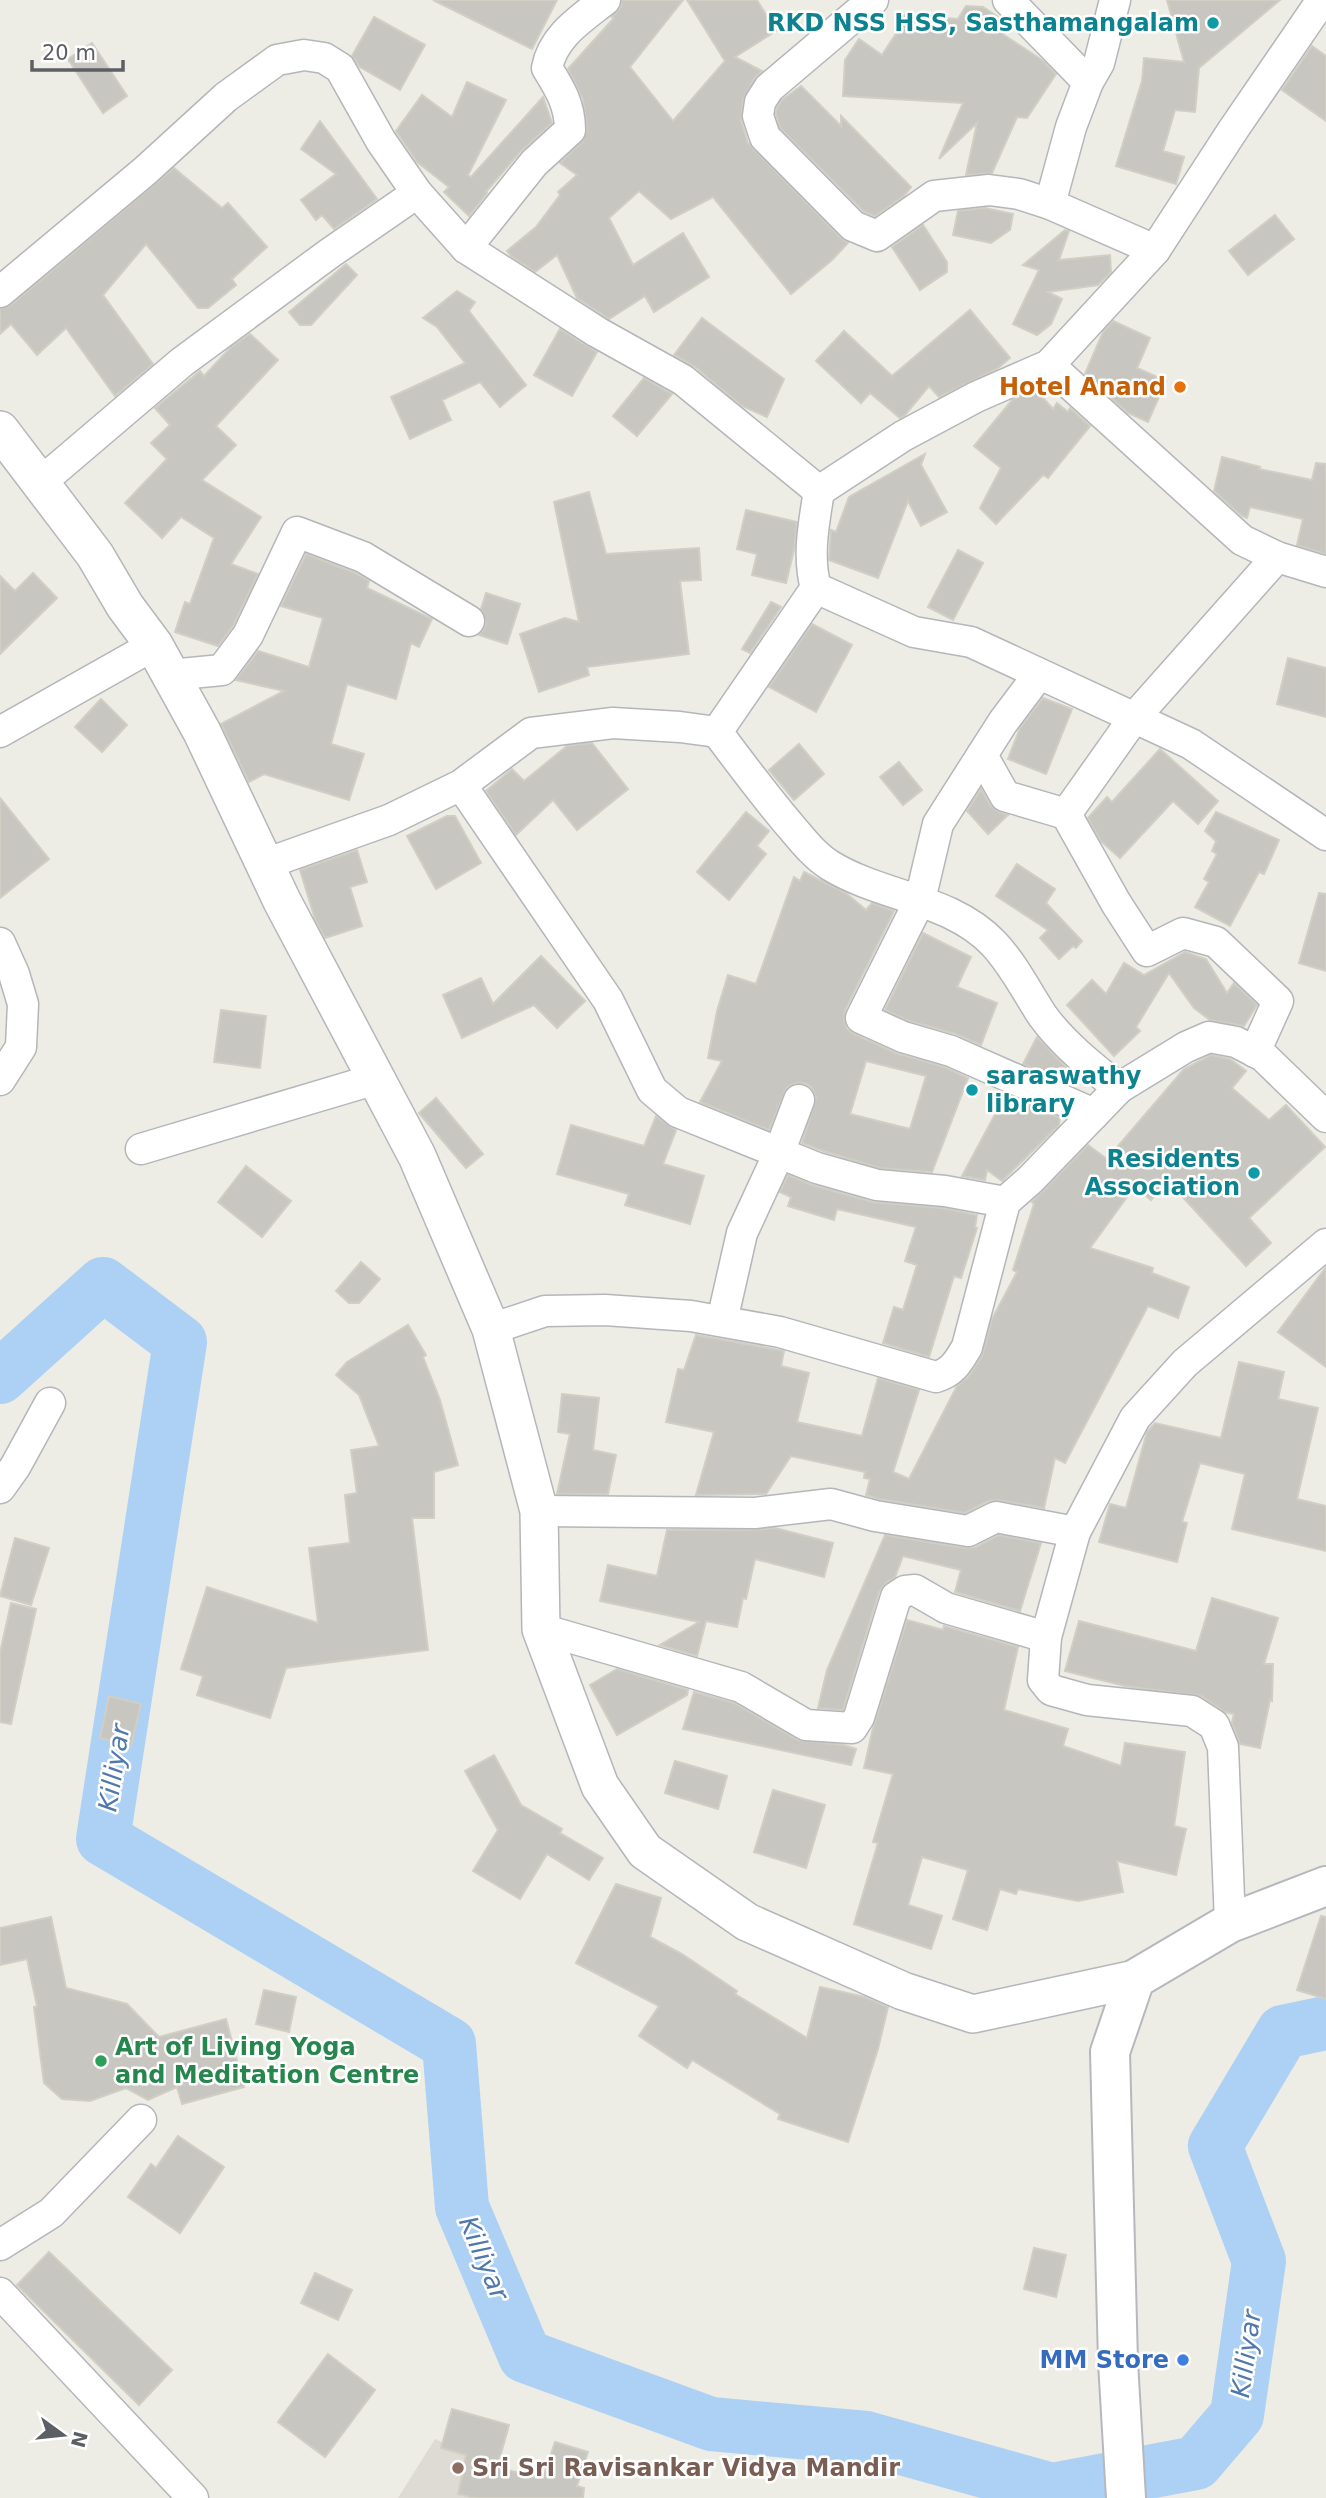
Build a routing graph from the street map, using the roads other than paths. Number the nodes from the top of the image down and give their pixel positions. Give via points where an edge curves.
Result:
1 (605, 0) edge
2 (873, 0) edge
3 (1008, 0) edge
4 (1115, 0) edge
5 (1322, 0) edge
6 (1088, 82) junction
7 (417, 193) junction
8 (1050, 204) junction
9 (466, 248) junction
10 (1155, 250) junction
11 (0, 292) edge
12 (1049, 365) junction
13 (0, 430) edge
14 (41, 482) junction
15 (819, 491) junction
16 (1277, 557) junction
17 (1326, 572) edge
18 (816, 588) junction
19 (468, 621) dead end
20 (162, 660) junction
21 (1039, 674) junction
22 (1134, 718) junction
23 (0, 732) edge
24 (717, 732) junction
25 (982, 755) junction
26 (461, 785) junction
27 (1066, 814) junction
28 (1326, 835) edge
29 (265, 864) junction
30 (920, 900) junction
31 (0, 943) edge
32 (1255, 1052) junction
33 (376, 1079) junction
34 (0, 1080) edge
35 (1119, 1088) junction
36 (799, 1100) dead end
37 (1094, 1114) junction
38 (1326, 1117) edge
39 (141, 1149) dead end
40 (779, 1153) junction
41 (1005, 1202) junction
42 (1326, 1244) edge
43 (722, 1321) junction
44 (491, 1329) junction
45 (50, 1402) dead end
46 (0, 1488) edge
47 (539, 1511) junction
48 (1075, 1532) junction
49 (541, 1629) junction
50 (1046, 1637) junction
51 (1326, 1886) edge
52 (1230, 1923) junction
53 (1135, 1979) junction
54 (141, 2120) dead end
55 (0, 2245) edge
56 (0, 2293) edge
57 (193, 2498) edge
58 (1126, 2498) edge

1 - 9 street via 555,44 549,59 547,68 570,114 570,130 534,163
2 - 8 street via 769,89 758,116 765,137 853,226 877,236 934,196 989,190
3 - 6 street
4 - 6 street via 1099,63
5 - 10 street
6 - 8 street
7 - 9 street
7 - 11 street via 340,68 324,58 304,55 277,60 226,97
7 - 14 street via 182,362
8 - 10 street
9 - 15 street via 597,332 683,380
10 - 12 street
12 - 15 street via 903,436
12 - 16 street via 1242,540
13 - 14 street
14 - 20 street via 95,555
15 - 18 street via 811,573
16 - 17 street
16 - 22 street
18 - 21 street via 914,632 971,642
18 - 24 street
19 - 20 street via 363,558 297,532 248,635 222,670
20 - 23 street
20 - 29 street
21 - 22 street
21 - 25 street
22 - 27 street
22 - 28 street via 1191,744
24 - 26 street via 613,723 531,733
24 - 30 street via 778,812 828,865
25 - 27 street via 1005,796
25 - 30 street via 938,824
26 - 29 street via 389,820
26 - 40 street via 608,1000 652,1090 678,1112
27 - 32 street via 1147,951 1183,933 1216,942 1278,1001
29 - 33 street
30 - 35 street via 965,922 994,943 1044,1017 1088,1065
30 - 37 street via 861,1017
31 - 34 street via 23,1004 22,1047
32 - 35 street via 1236,1042 1209,1037 1186,1046
32 - 38 street
33 - 39 street
33 - 44 street via 417,1156
35 - 37 street
36 - 40 street
37 - 41 street
40 - 41 street via 877,1185
40 - 43 street via 742,1233
41 - 43 street via 967,1347 948,1374 917,1373 780,1332
42 - 48 street via 1185,1363 1135,1418
43 - 44 street via 605,1310 545,1311
44 - 47 street
45 - 46 street
47 - 48 street via 755,1513 831,1504 968,1531 996,1517
47 - 49 street
48 - 50 street
49 - 50 street via 741,1687 806,1726 852,1728 896,1597 905,1591 915,1590 946,1608
49 - 53 street via 600,1786 645,1851 747,1922 903,1991 973,2014
50 - 52 street via 1043,1679 1051,1689 1087,1700 1192,1711 1214,1725 1223,1747
51 - 52 main road
52 - 53 main road
53 - 58 main road via 1110,2052
54 - 55 street via 51,2213
56 - 57 street

